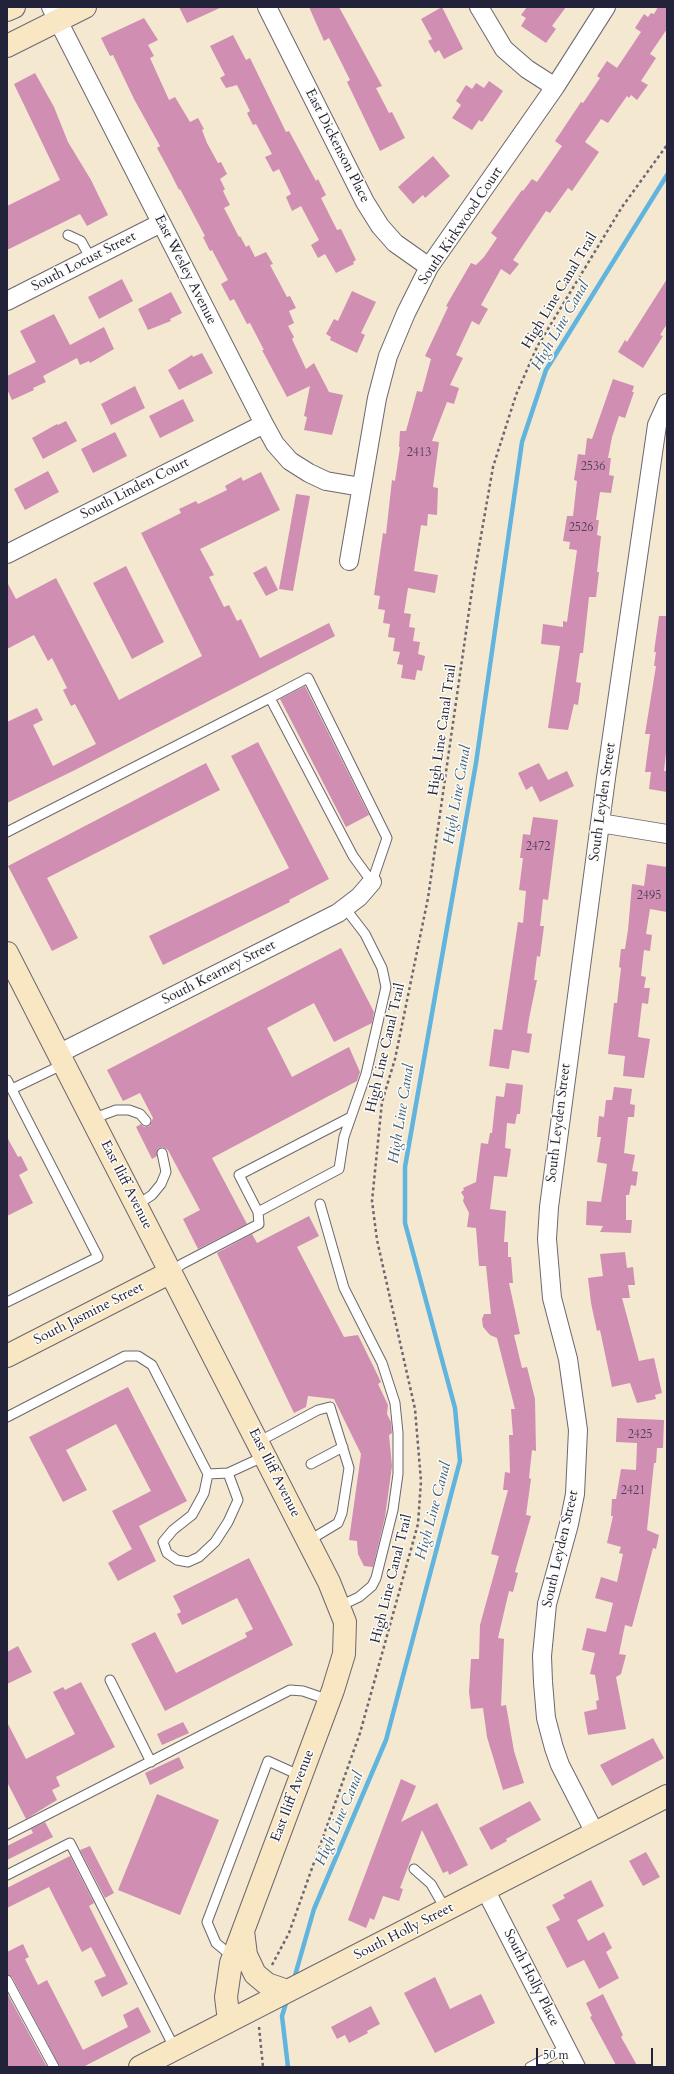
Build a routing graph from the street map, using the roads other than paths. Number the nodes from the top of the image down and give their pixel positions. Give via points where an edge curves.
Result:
1 (14, 7) edge
2 (85, 7) edge
3 (267, 7) edge
4 (479, 7) edge
5 (606, 7) edge
6 (7, 10) edge
7 (54, 14) edge
8 (7, 46) edge
9 (555, 87) junction
10 (161, 223) junction
11 (68, 235) dead end
12 (91, 259) junction
13 (430, 267) junction
14 (7, 301) edge
15 (667, 402) edge
16 (264, 424) junction
17 (361, 487) junction
18 (7, 554) edge
19 (349, 561) dead end
20 (270, 698) junction
21 (600, 823) junction
22 (7, 832) edge
23 (667, 834) edge
24 (372, 882) junction
25 (345, 908) junction
26 (7, 953) edge
27 (61, 1059) junction
28 (7, 1080) edge
29 (12, 1089) junction
30 (351, 1117) junction
31 (92, 1119) junction
32 (146, 1121) dead end
33 (162, 1153) dead end
34 (320, 1204) dead end
35 (137, 1205) junction
36 (258, 1212) junction
37 (171, 1272) junction
38 (7, 1302) edge
39 (7, 1356) edge
40 (7, 1417) edge
41 (343, 1447) junction
42 (261, 1449) junction
43 (311, 1464) dead end
44 (228, 1473) junction
45 (208, 1474) junction
46 (308, 1541) junction
47 (340, 1606) junction
48 (110, 1680) dead end
49 (330, 1700) junction
50 (152, 1762) junction
51 (301, 1776) junction
52 (667, 1796) edge
53 (595, 1833) junction
54 (7, 1835) edge
55 (414, 1869) dead end
56 (7, 1875) edge
57 (485, 1889) junction
58 (446, 1910) junction
59 (243, 1927) junction
60 (233, 1957) junction
61 (7, 1980) edge
62 (288, 1991) junction
63 (229, 2021) junction
64 (566, 2048) junction
65 (175, 2049) junction
66 (54, 2067) edge
67 (140, 2067) edge
68 (530, 2067) edge
69 (576, 2067) edge

1 - 6 street
2 - 7 street
3 - 13 street, East Dickenson Place via 365,202 380,226 395,242
4 - 9 street via 504,49 527,70
5 - 9 street, South Kirkwood Court
7 - 8 street
7 - 10 street, East Wesley Avenue
9 - 13 street, South Kirkwood Court
10 - 12 street, South Locust Street
10 - 16 street, East Wesley Avenue
11 - 12 lane via 81,241
12 - 14 street, South Locust Street
13 - 17 street, South Kirkwood Court via 406,313 388,356 377,398
15 - 21 street, South Leyden Street via 657,425
16 - 17 street, East Wesley Avenue via 275,444 290,461 326,481
16 - 18 street, South Linden Court
17 - 19 street, South Kirkwood Court
20 - 22 lane
20 - 24 lane via 353,856
20 - 24 lane via 308,678 387,838
21 - 23 street
21 - 53 street, South Leyden Street via 549,1207 547,1239 552,1298 574,1388 578,1437 575,1494 547,1604 542,1656 546,1718 554,1748
24 - 25 street, South Kearney Street
25 - 27 street, South Kearney Street
25 - 30 lane via 365,934 382,968 386,987 366,1074
26 - 27 street, East Iliff Avenue
27 - 29 lane
27 - 31 street, East Iliff Avenue
28 - 29 lane
29 - 38 lane via 98,1257
30 - 36 lane via 344,1136 339,1169
30 - 36 lane via 239,1176
31 - 32 lane via 116,1110 129,1110 140,1114
31 - 35 street, East Iliff Avenue
33 - 35 lane via 166,1172 161,1184 152,1195
34 - 47 lane via 344,1288 382,1363 393,1396 398,1433 398,1474 393,1510 376,1578 372,1586 359,1597
35 - 37 street, East Iliff Avenue
36 - 37 lane via 259,1224
37 - 39 street, South Jasmine Street
37 - 42 street, East Iliff Avenue
40 - 45 lane via 125,1356 138,1356 152,1365
41 - 42 lane via 330,1407 318,1410
41 - 43 lane
41 - 46 lane via 350,1468 342,1513 338,1523
42 - 44 lane
42 - 46 street, East Iliff Avenue
44 - 45 lane
44 - 45 lane via 238,1500 228,1522 215,1542 199,1557 188,1562 177,1560 167,1553 163,1542 173,1530 192,1516 204,1493
46 - 47 street, East Iliff Avenue
47 - 49 street, East Iliff Avenue via 344,1622 344,1654
48 - 50 lane
49 - 50 lane via 303,1691 290,1690
49 - 51 street, East Iliff Avenue
50 - 54 lane
51 - 59 street, East Iliff Avenue
51 - 60 lane via 268,1761 207,1922 216,1943
52 - 53 street, South Holly Street
53 - 57 street, South Holly Street
55 - 58 lane via 431,1884
56 - 65 lane via 70,1843
57 - 58 street, South Holly Street
57 - 64 street, South Holly Place
58 - 62 street, South Holly Street
59 - 60 street, East Iliff Avenue
59 - 62 street via 246,1955 255,1974 267,1984
60 - 63 street, East Iliff Avenue via 226,1998
61 - 66 lane
62 - 63 street, South Holly Street
63 - 65 street, South Holly Street
64 - 68 lane
64 - 69 street, South Holly Place
65 - 67 street, South Holly Street

